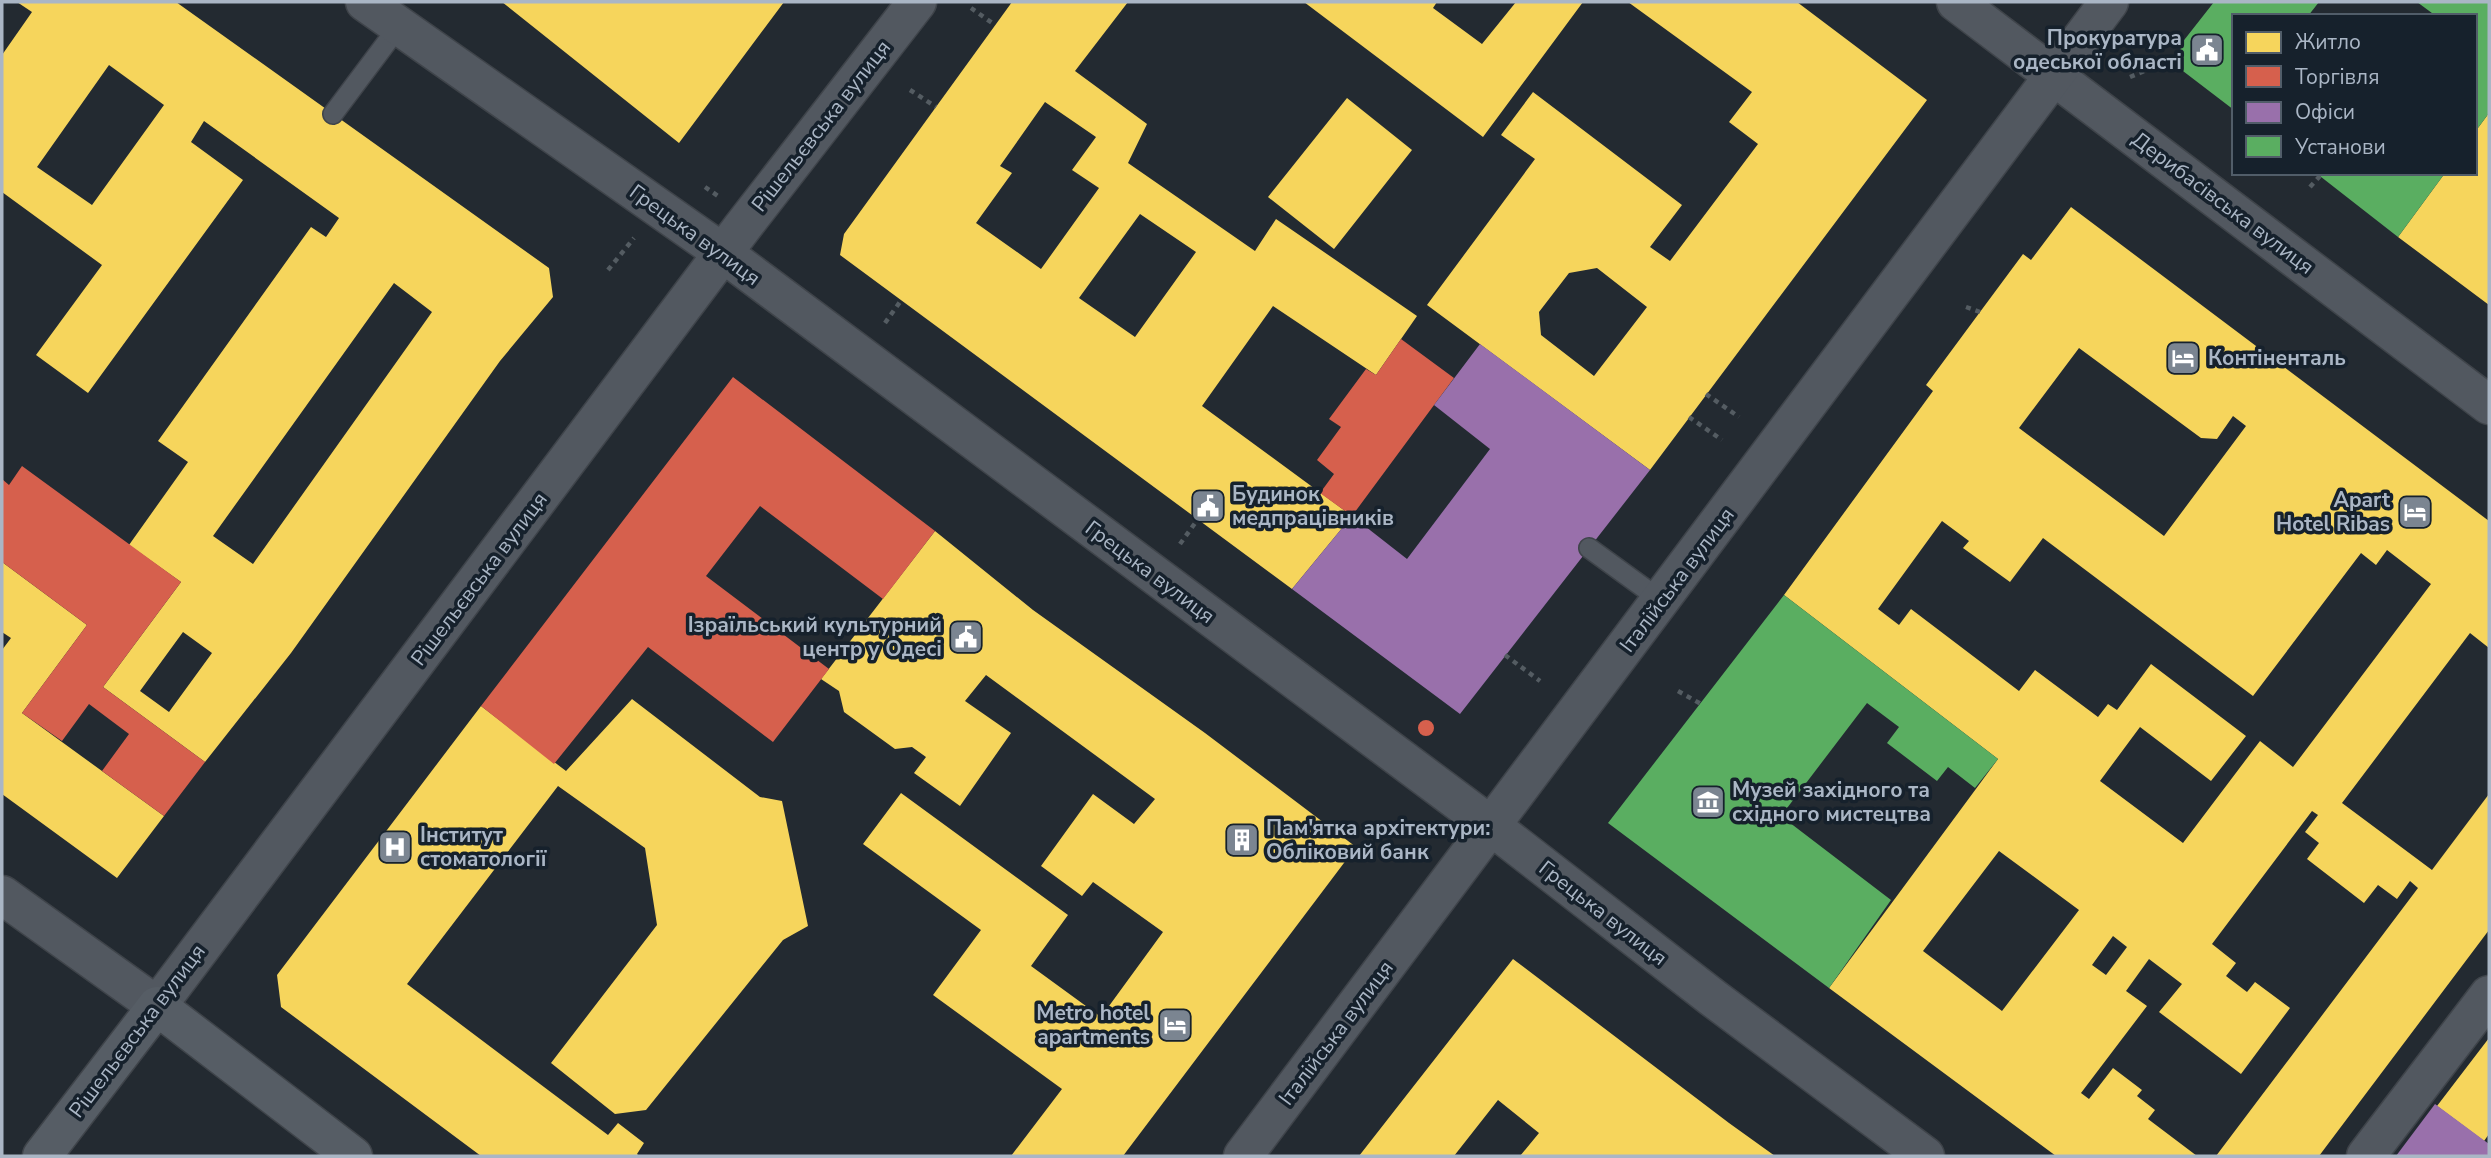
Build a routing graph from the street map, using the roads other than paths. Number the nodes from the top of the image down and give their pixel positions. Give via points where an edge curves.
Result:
1 (365, 2) edge
2 (917, 2) edge
3 (1956, 2) edge
4 (2109, 2) edge
5 (399, 26) junction
6 (2054, 75) junction
7 (334, 114) dead end
8 (723, 253) junction
9 (2489, 405) edge
10 (1589, 548) dead end
11 (1662, 601) junction
12 (1490, 825) junction
13 (2, 895) edge
14 (2489, 995) edge
15 (157, 1006) junction
16 (42, 1156) edge
17 (353, 1156) edge
18 (1243, 1156) edge
19 (1925, 1156) edge
20 (2366, 1156) edge

1 - 5 street, Грецька вулиця
2 - 8 street, Рішельєвська вулиця
3 - 6 street, Дерибасівська вулиця
4 - 6 street, Італійська вулиця
5 - 7 lane
5 - 8 street, Грецька вулиця
6 - 9 street, Дерибасівська вулиця
6 - 11 street, Італійська вулиця
8 - 12 street, Грецька вулиця
8 - 15 street, Рішельєвська вулиця
10 - 11 lane
11 - 12 street, Італійська вулиця
12 - 18 street, Італійська вулиця
12 - 19 street, Грецька вулиця
13 - 15 street
14 - 20 street
15 - 16 main road, Рішельєвська вулиця
15 - 17 main road

